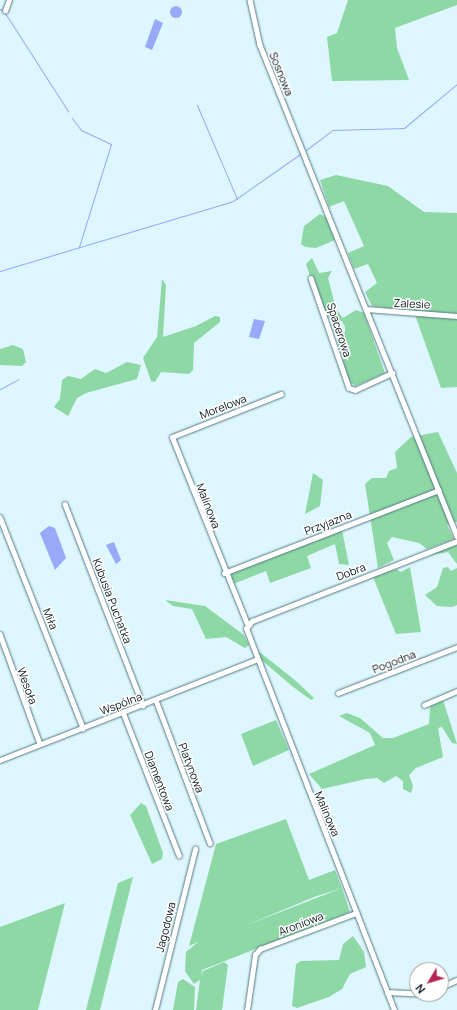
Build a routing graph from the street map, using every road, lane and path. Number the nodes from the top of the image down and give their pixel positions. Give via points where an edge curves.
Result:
1 (9, 0) edge
2 (250, 0) edge
3 (5, 11) dead end
4 (311, 278) dead end
5 (366, 309) junction
6 (457, 316) edge
7 (392, 373) junction
8 (281, 394) dead end
9 (172, 437) joint
10 (438, 490) junction
11 (65, 504) dead end
12 (0, 517) edge
13 (457, 536) edge
14 (457, 541) edge
15 (224, 573) junction
16 (247, 624) junction
17 (0, 634) edge
18 (457, 647) edge
19 (255, 660) junction
20 (457, 691) edge
21 (338, 693) dead end
22 (156, 700) junction
23 (143, 704) junction
24 (424, 705) dead end
25 (123, 712) junction
26 (83, 728) junction
27 (40, 744) junction
28 (0, 760) edge
29 (210, 843) dead end
30 (195, 849) dead end
31 (178, 855) dead end
32 (356, 913) junction
33 (387, 992) junction
34 (409, 993) edge
35 (156, 1010) edge
36 (247, 1010) edge
37 (394, 1010) edge

1 - 3 street
2 - 5 street, Sosnowa via 260,45
4 - 7 street, Spacerowa via 349,388 354,390
5 - 6 street, Zalesie
5 - 7 street, Sosnowa
7 - 10 street, Sosnowa
8 - 9 street, Morelowa
9 - 15 street, Malinowa
10 - 13 street, Sosnowa
10 - 15 street, Przyjazna
11 - 23 street, Kubusia Puchatka
12 - 26 street, Miła
14 - 16 street, Dobra
15 - 16 street, Malinowa
16 - 19 street, Malinowa
17 - 27 street, Wesoła
18 - 21 street, Pogodna
19 - 22 street, Wspólna
19 - 32 street, Malinowa
20 - 24 street
22 - 23 street, Wspólna
22 - 29 street, Platynowa
23 - 25 street, Wspólna
25 - 26 street, Wspólna
25 - 31 street, Diamentowa
26 - 27 street, Wspólna
27 - 28 street, Wspólna
30 - 35 street, Jagodowa
32 - 33 street, Malinowa
32 - 36 street, Aroniowa via 263,947 255,955
33 - 34 street
33 - 37 street, Malinowa

